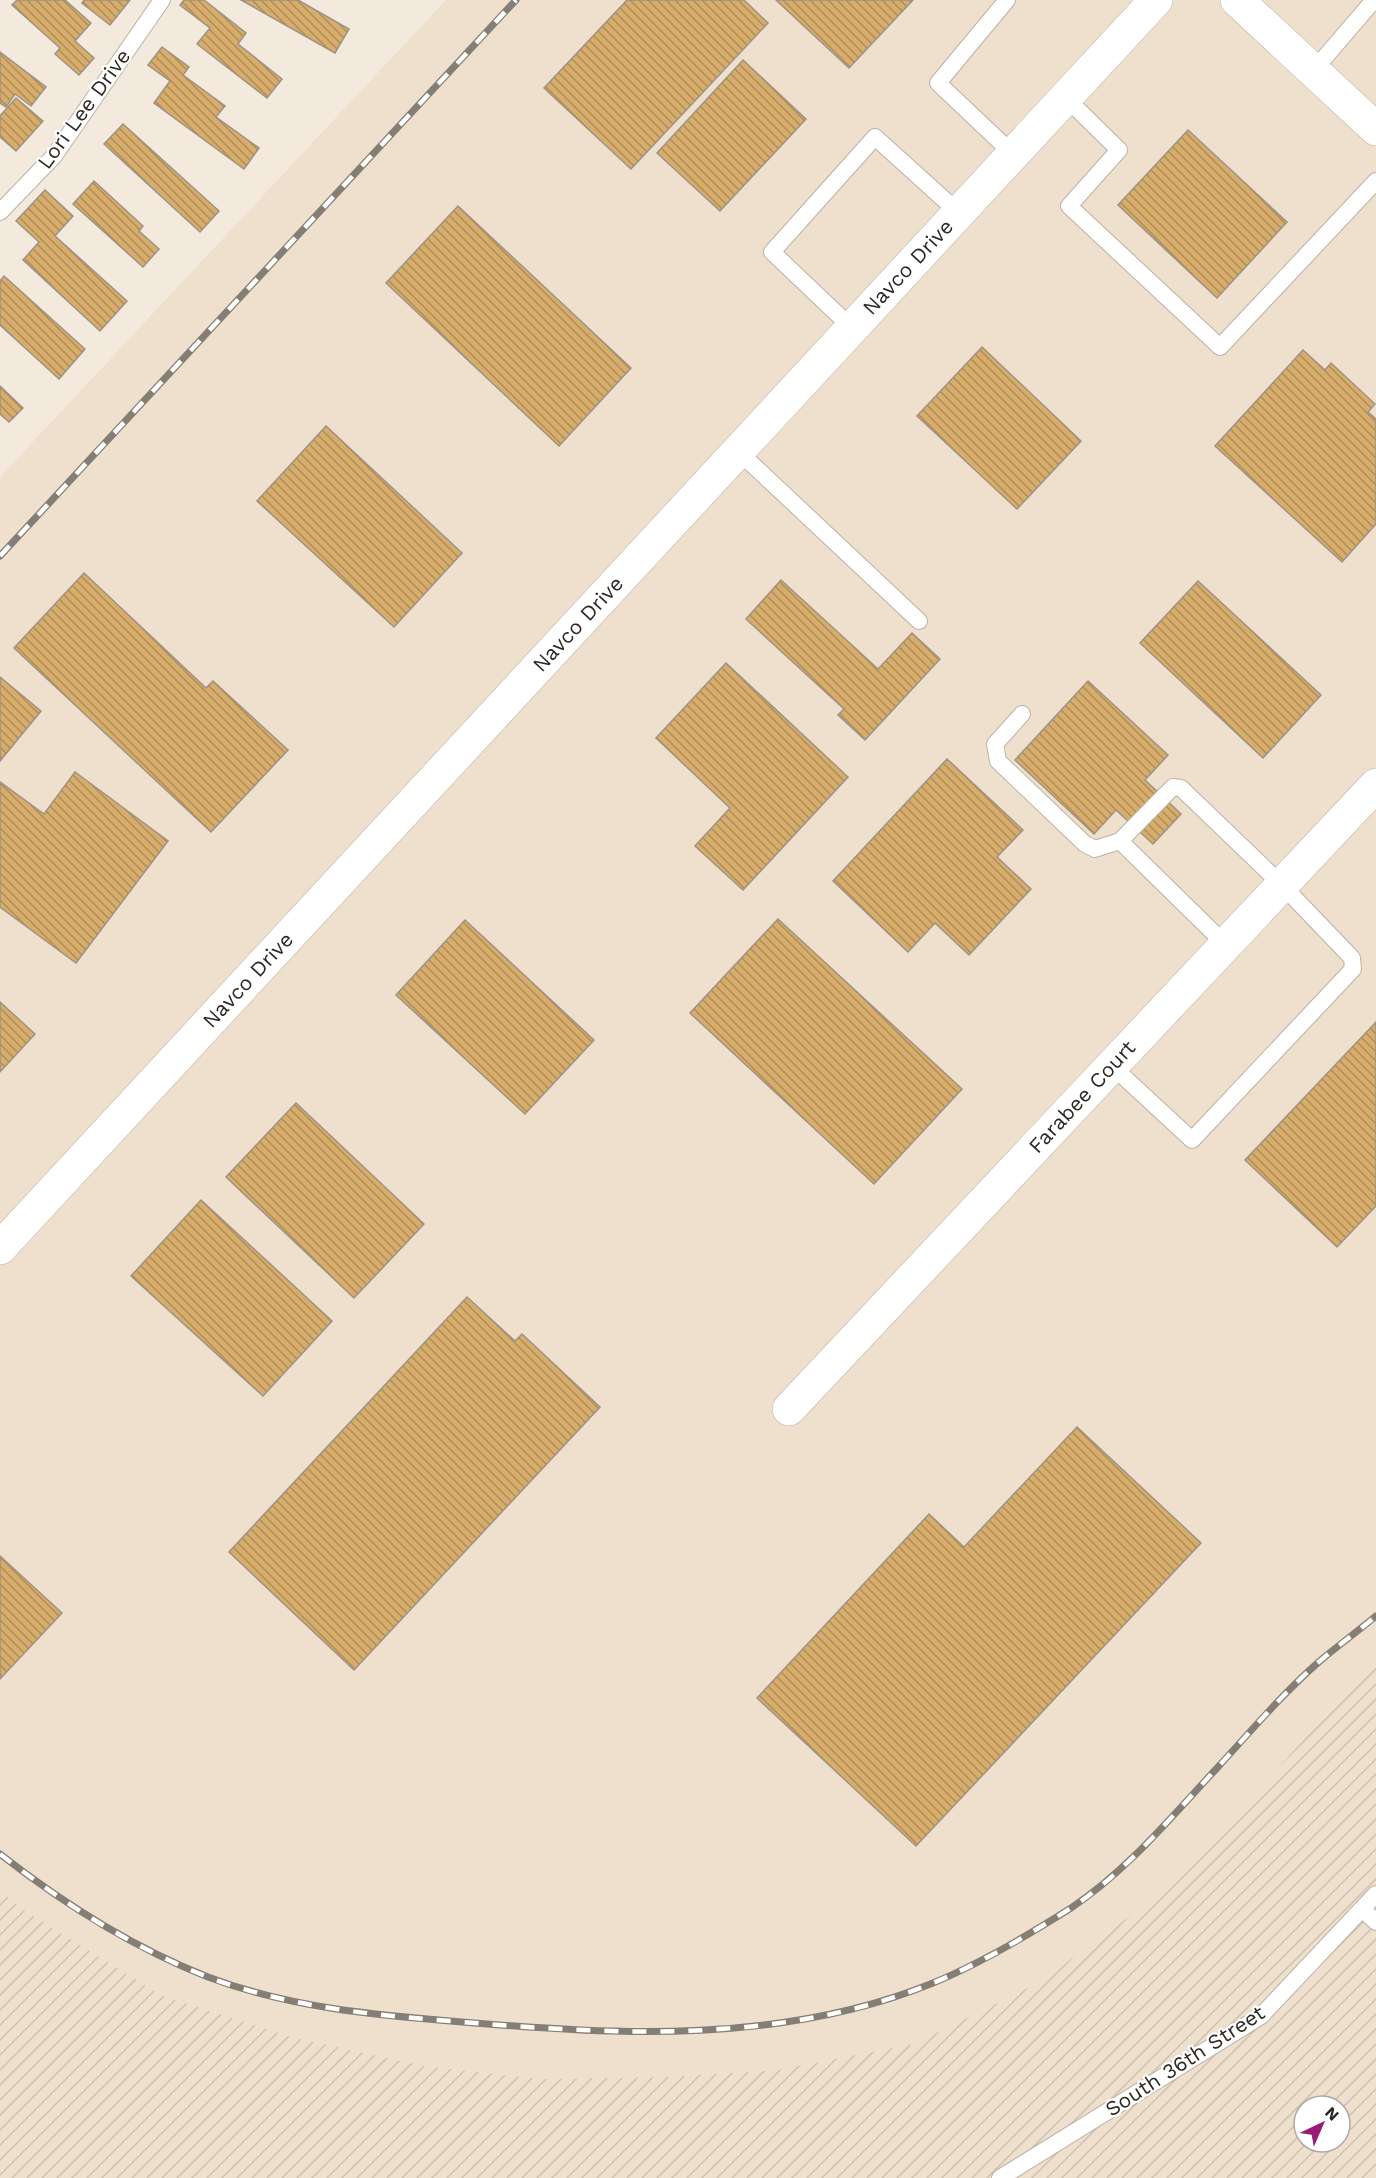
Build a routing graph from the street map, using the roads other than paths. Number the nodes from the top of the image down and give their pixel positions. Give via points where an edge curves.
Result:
1 (162, 0) edge
2 (1007, 0) edge
3 (1156, 0) edge
4 (1237, 0) edge
5 (1374, 0) edge
6 (1313, 71) junction
7 (1065, 98) junction
8 (1376, 129) edge
9 (1013, 154) junction
10 (1376, 181) edge
11 (0, 212) edge
12 (958, 213) junction
13 (852, 327) junction
14 (738, 451) junction
15 (920, 621) dead end
16 (1022, 714) dead end
17 (1376, 785) edge
18 (1120, 841) junction
19 (1282, 885) junction
20 (1226, 945) junction
21 (1112, 1066) junction
22 (0, 1248) edge
23 (789, 1409) dead end
24 (1376, 1894) edge
25 (1362, 1909) junction
26 (1376, 1922) edge
27 (1000, 2178) edge

1 - 11 lane, Lori Lee Drive via 54,156
2 - 9 lane via 938,83
3 - 7 street, Navco Drive
4 - 6 street
5 - 6 lane
6 - 8 street
7 - 9 street, Navco Drive
7 - 10 lane via 1119,150 1069,206 1220,347
9 - 12 street, Navco Drive
12 - 13 street, Navco Drive
12 - 13 lane via 875,137 772,252
13 - 14 street, Navco Drive
14 - 15 lane
14 - 22 street, Navco Drive
16 - 18 lane via 995,744 999,761 1084,844 1095,849
17 - 19 street, Farabee Court
18 - 19 lane via 1163,795 1181,788
18 - 20 lane
19 - 20 street, Farabee Court
19 - 21 lane via 1352,958 1353,969 1192,1140
20 - 21 street, Farabee Court
21 - 23 street, Farabee Court
24 - 25 lane, South 36th Street
25 - 26 lane
25 - 27 lane, South 36th Street via 1262,2016

